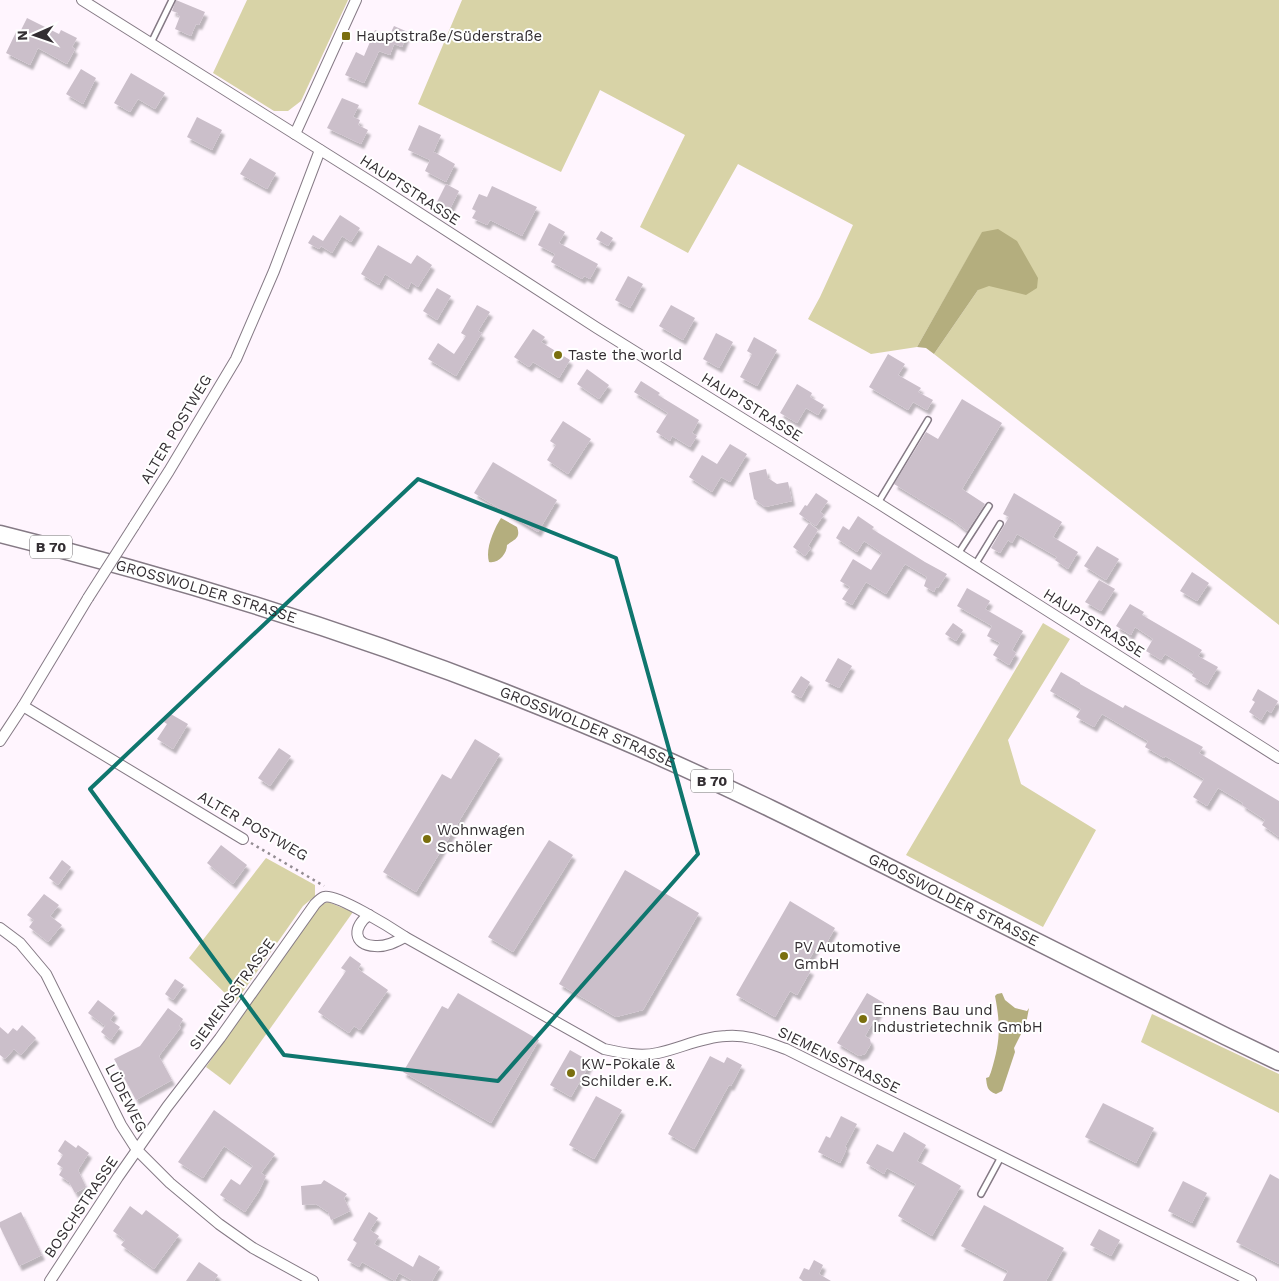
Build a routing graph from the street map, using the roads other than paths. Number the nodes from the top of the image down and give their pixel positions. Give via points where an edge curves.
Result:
1 (82, 0) edge
2 (172, 0) edge
3 (356, 0) edge
4 (151, 43) junction
5 (295, 134) junction
6 (320, 150) junction
7 (928, 420) dead end
8 (878, 503) junction
9 (989, 506) dead end
10 (1000, 524) dead end
11 (0, 534) edge
12 (958, 554) junction
13 (975, 565) junction
14 (23, 706) junction
15 (0, 741) edge
16 (1279, 758) edge
17 (243, 839) road end
18 (369, 915) junction
19 (0, 928) edge
20 (405, 937) junction
21 (1279, 1062) edge
22 (137, 1150) junction
23 (1002, 1157) junction
24 (981, 1194) dead end
25 (50, 1281) edge
26 (313, 1281) edge
27 (1252, 1281) edge

1 - 4 street, HAUPTSTRASSE
2 - 4 lane
3 - 5 street
4 - 5 street, HAUPTSTRASSE
5 - 6 street, HAUPTSTRASSE
6 - 8 street, HAUPTSTRASSE
6 - 14 street, ALTER POSTWEG, bridge via 236,359
7 - 8 lane
8 - 12 street, HAUPTSTRASSE
9 - 12 lane
10 - 13 lane
11 - 21 main road, GROSSWOLDER STRASSE / B 70 via 119,564 368,642 487,685 605,733 733,790
12 - 13 street, HAUPTSTRASSE
13 - 16 street, HAUPTSTRASSE
14 - 15 street, ALTER POSTWEG
14 - 17 street, ALTER POSTWEG
18 - 20 street, SIEMENSSTRASSE
18 - 20 street via 356,929 363,943 388,945
18 - 22 street, SIEMENSSTRASSE via 335,897 324,897 315,904
19 - 22 street, LÜDEWEG via 20,943 46,974 121,1125
20 - 23 street, SIEMENSSTRASSE via 604,1049 629,1054 657,1054 704,1038 727,1035 756,1038 786,1049
22 - 25 street, BOSCHSTRASSE
22 - 26 street, LÜDEWEG via 219,1224 253,1248
23 - 24 lane
23 - 27 street, SIEMENSSTRASSE

